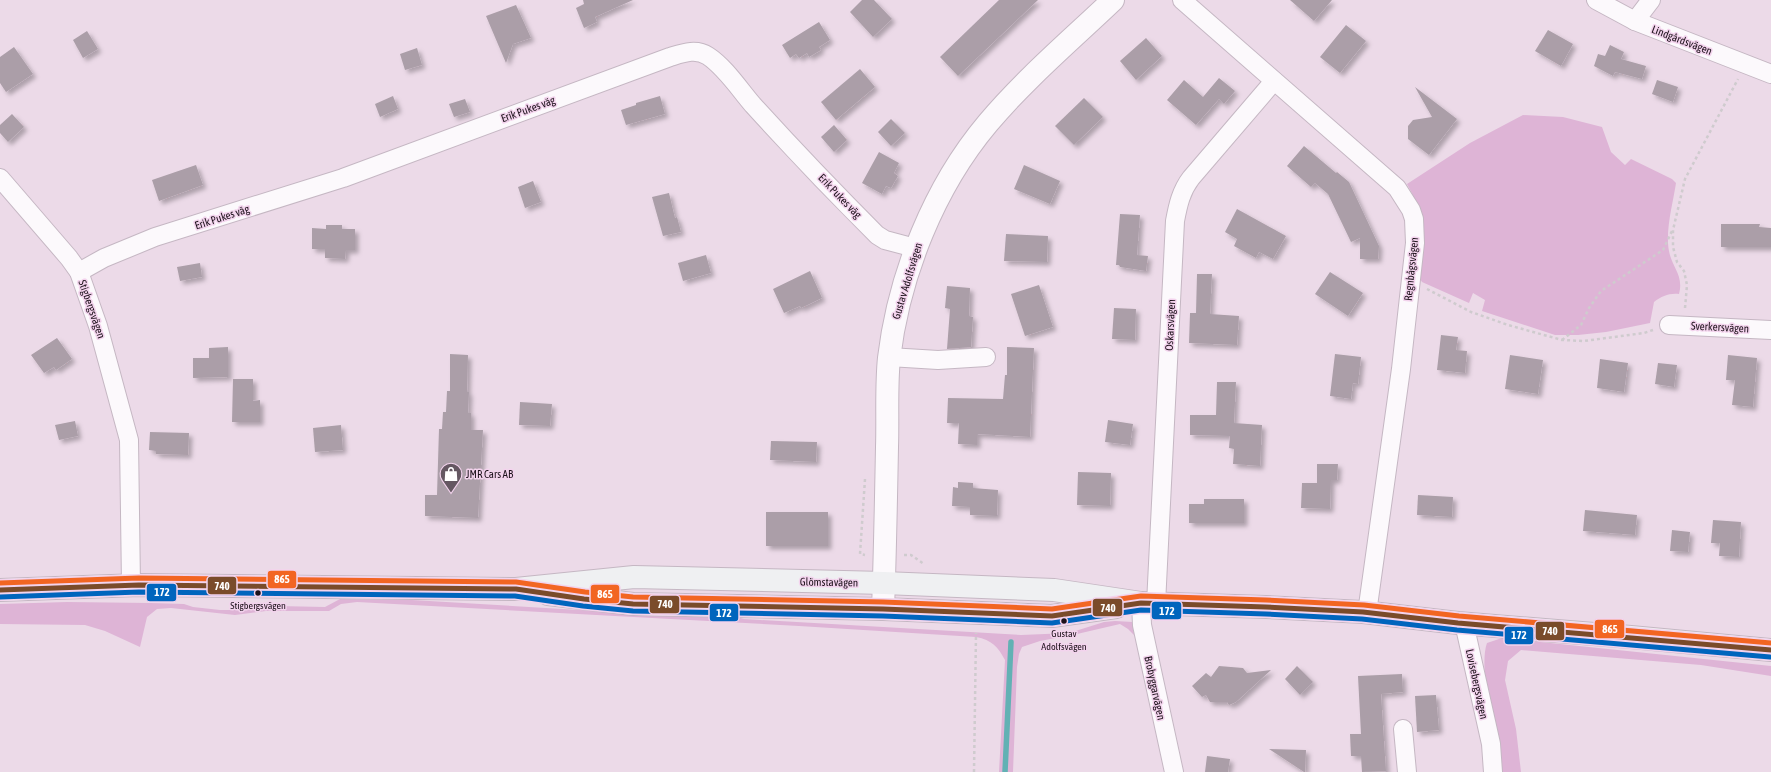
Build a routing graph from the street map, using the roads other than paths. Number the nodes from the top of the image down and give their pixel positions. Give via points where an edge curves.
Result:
1 (1113, 0) edge
2 (1182, 0) edge
3 (1596, 0) edge
4 (1651, 0) edge
5 (1635, 21) junction
6 (1771, 74) edge
7 (1274, 81) junction
8 (0, 178) edge
9 (915, 248) junction
10 (79, 272) junction
11 (1677, 325) road end
12 (1771, 330) edge
13 (889, 357) junction
14 (986, 358) dead end
15 (884, 583) junction
16 (131, 585) junction
17 (516, 589) junction
18 (0, 590) edge
19 (1149, 604) junction
20 (883, 609) junction
21 (1367, 613) junction
22 (1464, 623) junction
23 (1771, 650) edge
24 (1403, 729) dead end
25 (1491, 744) junction
26 (1174, 772) edge
27 (1407, 772) edge
28 (1482, 772) edge
29 (1494, 772) edge

1 - 9 street, Gustav Adolfsvägen via 988,123 952,175
2 - 7 street, Regnbågsvägen
3 - 5 street, Lindgårdsvägen
4 - 5 street
5 - 6 street, Lindgårdsvägen
7 - 19 street, Oskarsvägen via 1191,178 1184,188 1178,208 1175,221
7 - 21 street, Regnbågsvägen via 1397,188 1407,201 1414,219 1415,243 1401,369
8 - 10 street, Stigbergsvägen
9 - 10 street, Erik Pukes väg via 877,235 753,106 716,63 698,51 670,57 343,178 155,237 104,258
9 - 13 street, Gustav Adolfsvägen via 899,302
10 - 16 street, Stigbergsvägen via 101,333 129,440
11 - 12 street, Sverkersvägen
13 - 14 street via 938,360
13 - 15 street, Gustav Adolfsvägen
15 - 17 main road, Glömstavägen via 634,577
15 - 19 main road, Glömstavägen via 1054,590
15 - 20 street, Gustav Adolfsvägen
16 - 17 main road, Glömstavägen
16 - 18 main road, Glömstavägen
17 - 20 main road, Glömstavägen via 633,604
19 - 20 main road, Glömstavägen via 1052,616
19 - 21 main road, Glömstavägen
19 - 26 street, Brobyggarvägen via 1142,625
21 - 22 main road, Glömstavägen
22 - 23 main road, Glömstavägen
22 - 25 street, Lovisebergsvägen
24 - 27 street
25 - 28 street
25 - 29 street, Lovisebergsvägen

